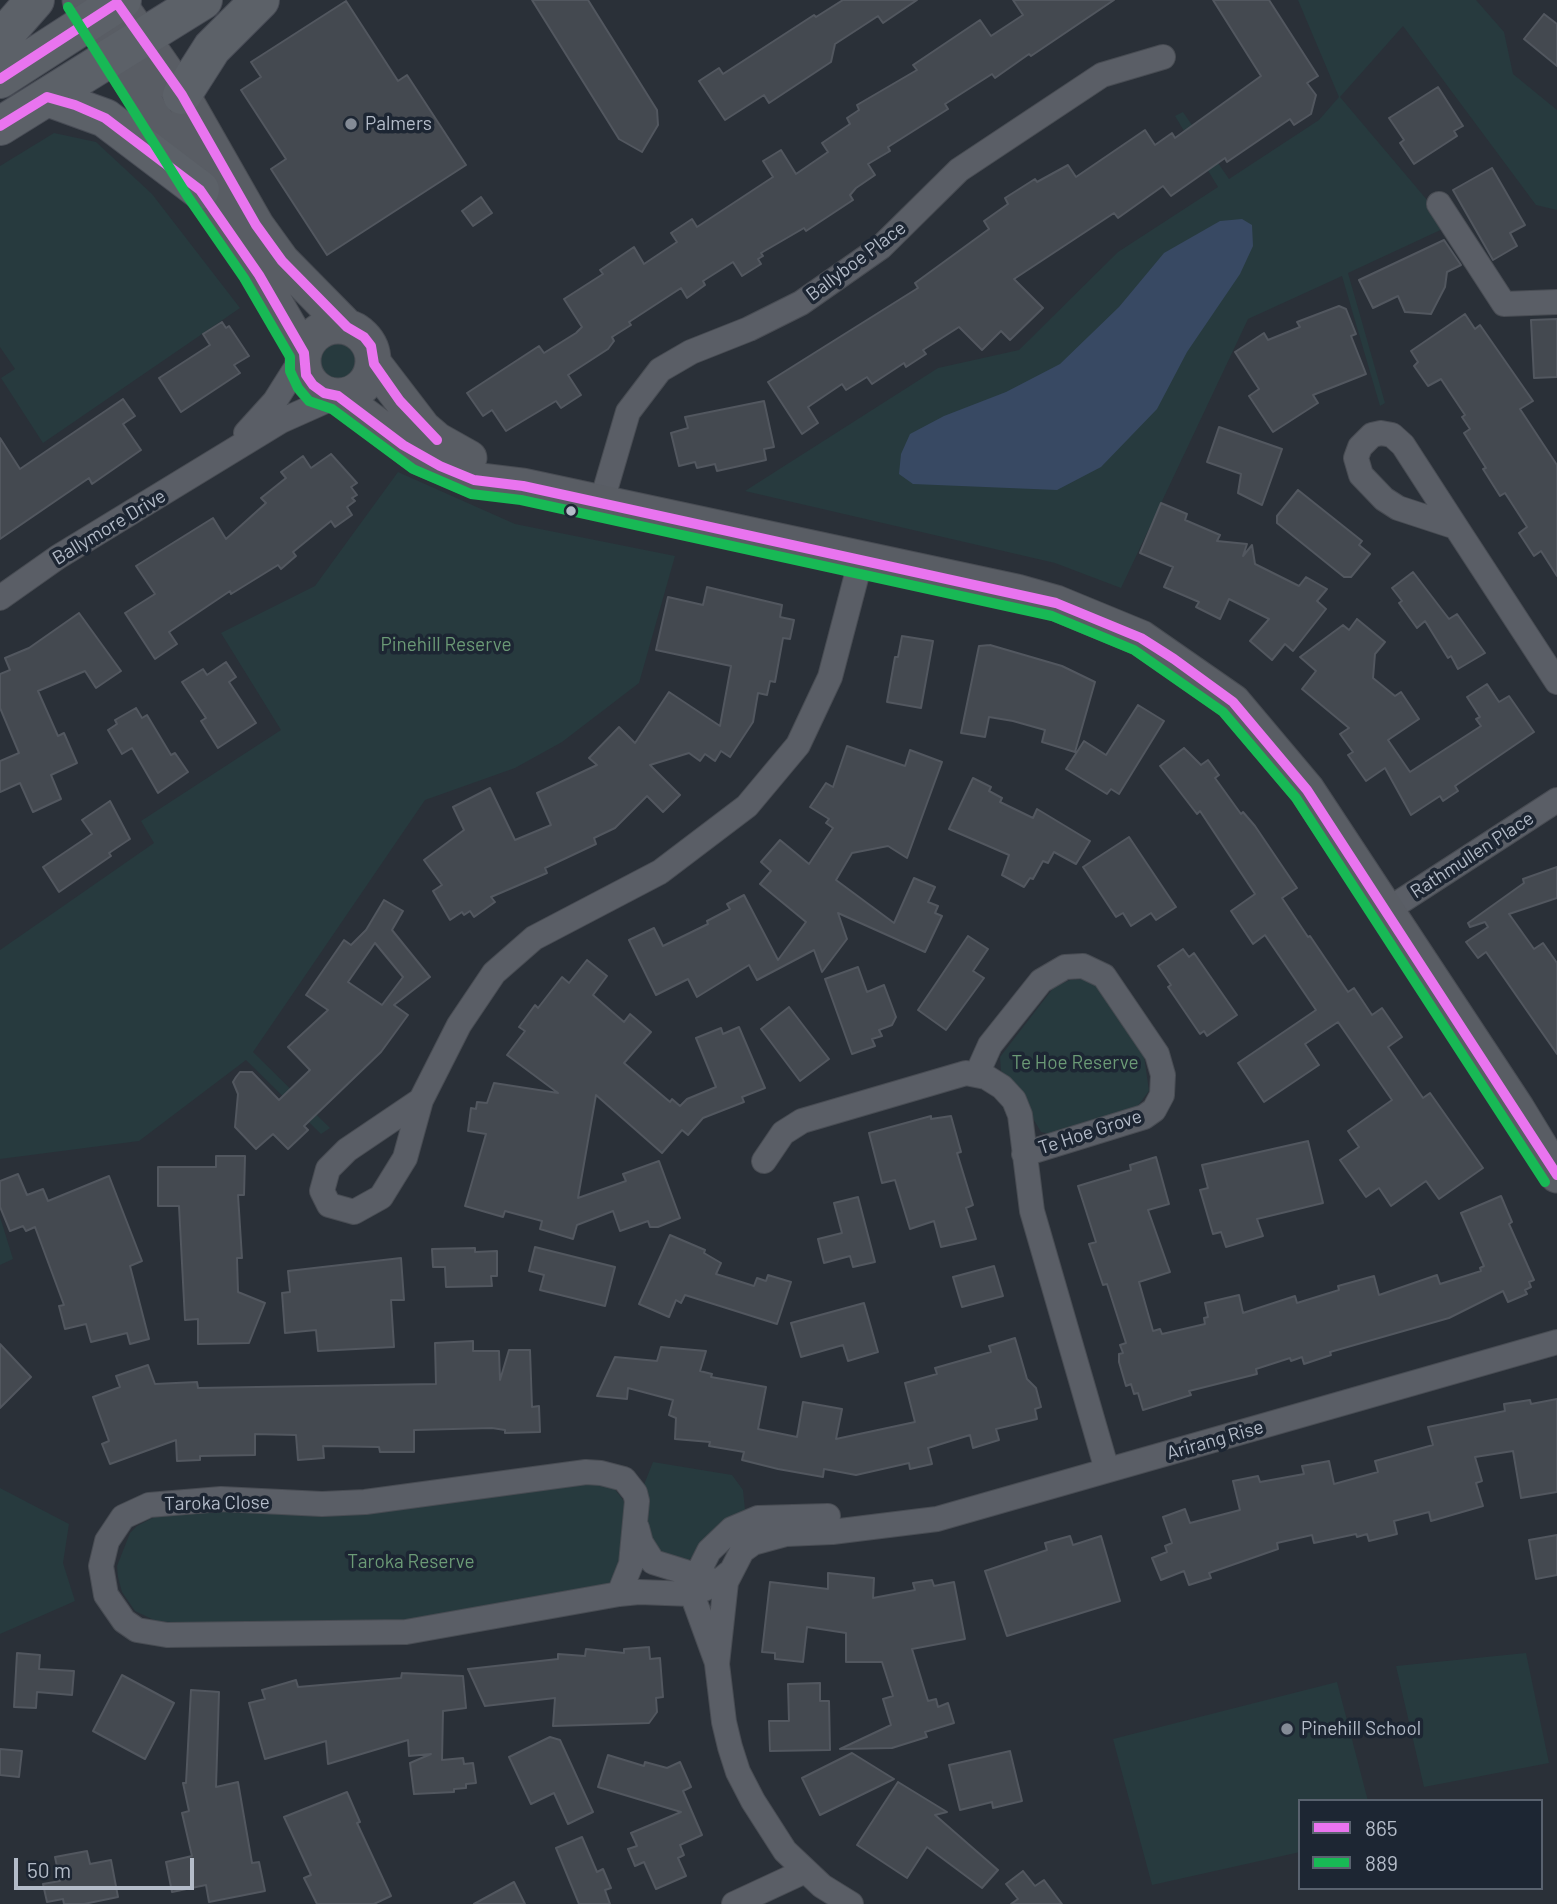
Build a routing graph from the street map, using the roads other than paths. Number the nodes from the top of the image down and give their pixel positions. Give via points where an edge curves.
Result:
1 (35, 0) edge
2 (202, 0) edge
3 (260, 0) edge
4 (105, 4) edge
5 (0, 40) edge
6 (129, 46) junction
7 (1163, 57) dead end
8 (0, 79) edge
9 (182, 94) junction
10 (47, 97) junction
11 (0, 126) edge
12 (200, 190) junction
13 (1439, 204) dead end
14 (1557, 302) edge
15 (348, 327) junction
16 (304, 354) junction
17 (374, 364) junction
18 (338, 396) junction
19 (222, 460) junction
20 (523, 486) junction
21 (601, 504) junction
22 (1455, 527) dead end
23 (861, 559) junction
24 (0, 598) edge
25 (1557, 682) edge
26 (1557, 800) edge
27 (1386, 911) junction
28 (977, 1074) junction
29 (421, 1100) junction
30 (1024, 1154) junction
31 (764, 1161) dead end
32 (1557, 1175) edge
33 (1557, 1342) edge
34 (1107, 1470) junction
35 (636, 1528) junction
36 (712, 1584) junction
37 (619, 1594) junction
38 (805, 1871) junction
39 (734, 1904) edge
40 (850, 1904) edge

1 - 5 main road
2 - 6 main road
3 - 9 main road via 212,48
4 - 6 main road
4 - 8 main road
6 - 9 main road
6 - 10 main road
6 - 12 main road
7 - 21 street, Ballyboe Place via 1102,75 959,170 904,227 820,290 777,317 691,352 660,370 628,412
9 - 15 main road via 282,261
10 - 11 main road
10 - 12 main road via 105,118
12 - 16 main road via 256,270
13 - 14 street via 1504,304
15 - 16 main road via 323,329
15 - 17 main road via 368,341
16 - 18 main road via 309,380 318,390
16 - 19 street, Ballymore Drive via 275,401
17 - 18 main road via 360,389
17 - 20 main road via 400,401 437,440
18 - 19 street, Ballymore Drive via 281,421
18 - 20 main road via 403,445 440,466 474,480
19 - 24 street, Ballymore Drive via 48,563
20 - 21 main road
21 - 23 main road
22 - 25 street
23 - 27 main road via 1056,603 1142,638 1174,659 1233,702 1277,752
23 - 29 street via 830,677 798,745 747,806 660,872 534,938 494,973 459,1025
26 - 27 street, Rathmullen Place
27 - 32 main road
28 - 30 street, Te Hoe Grove via 1002,1087 1014,1100
28 - 30 street, Te Hoe Grove via 990,1045 1041,981 1065,967 1083,966 1104,975 1157,1055 1163,1075 1154,1110
28 - 31 street via 953,1076 802,1121 783,1133
29 - 29 street via 405,1158 381,1197 355,1212 329,1205 321,1191 328,1169 347,1150
30 - 34 street, Te Hoe Grove via 1032,1211
33 - 34 street, Arirang Rise
34 - 36 street, Arirang Rise via 937,1519 870,1525 833,1516 758,1518 732,1529 709,1551
35 - 36 street, Taroka Close via 653,1562
35 - 37 street, Taroka Close via 631,1564
35 - 37 street, Taroka Close via 637,1501 630,1485 614,1476 586,1472 365,1502 221,1499 149,1505 123,1517 107,1541 101,1566 106,1595 124,1621 137,1630 167,1636 405,1632
36 - 37 street, Taroka Close
36 - 38 street, Arirang Rise via 724,1722 738,1772 770,1830
38 - 39 street
38 - 40 street, Arirang Rise

